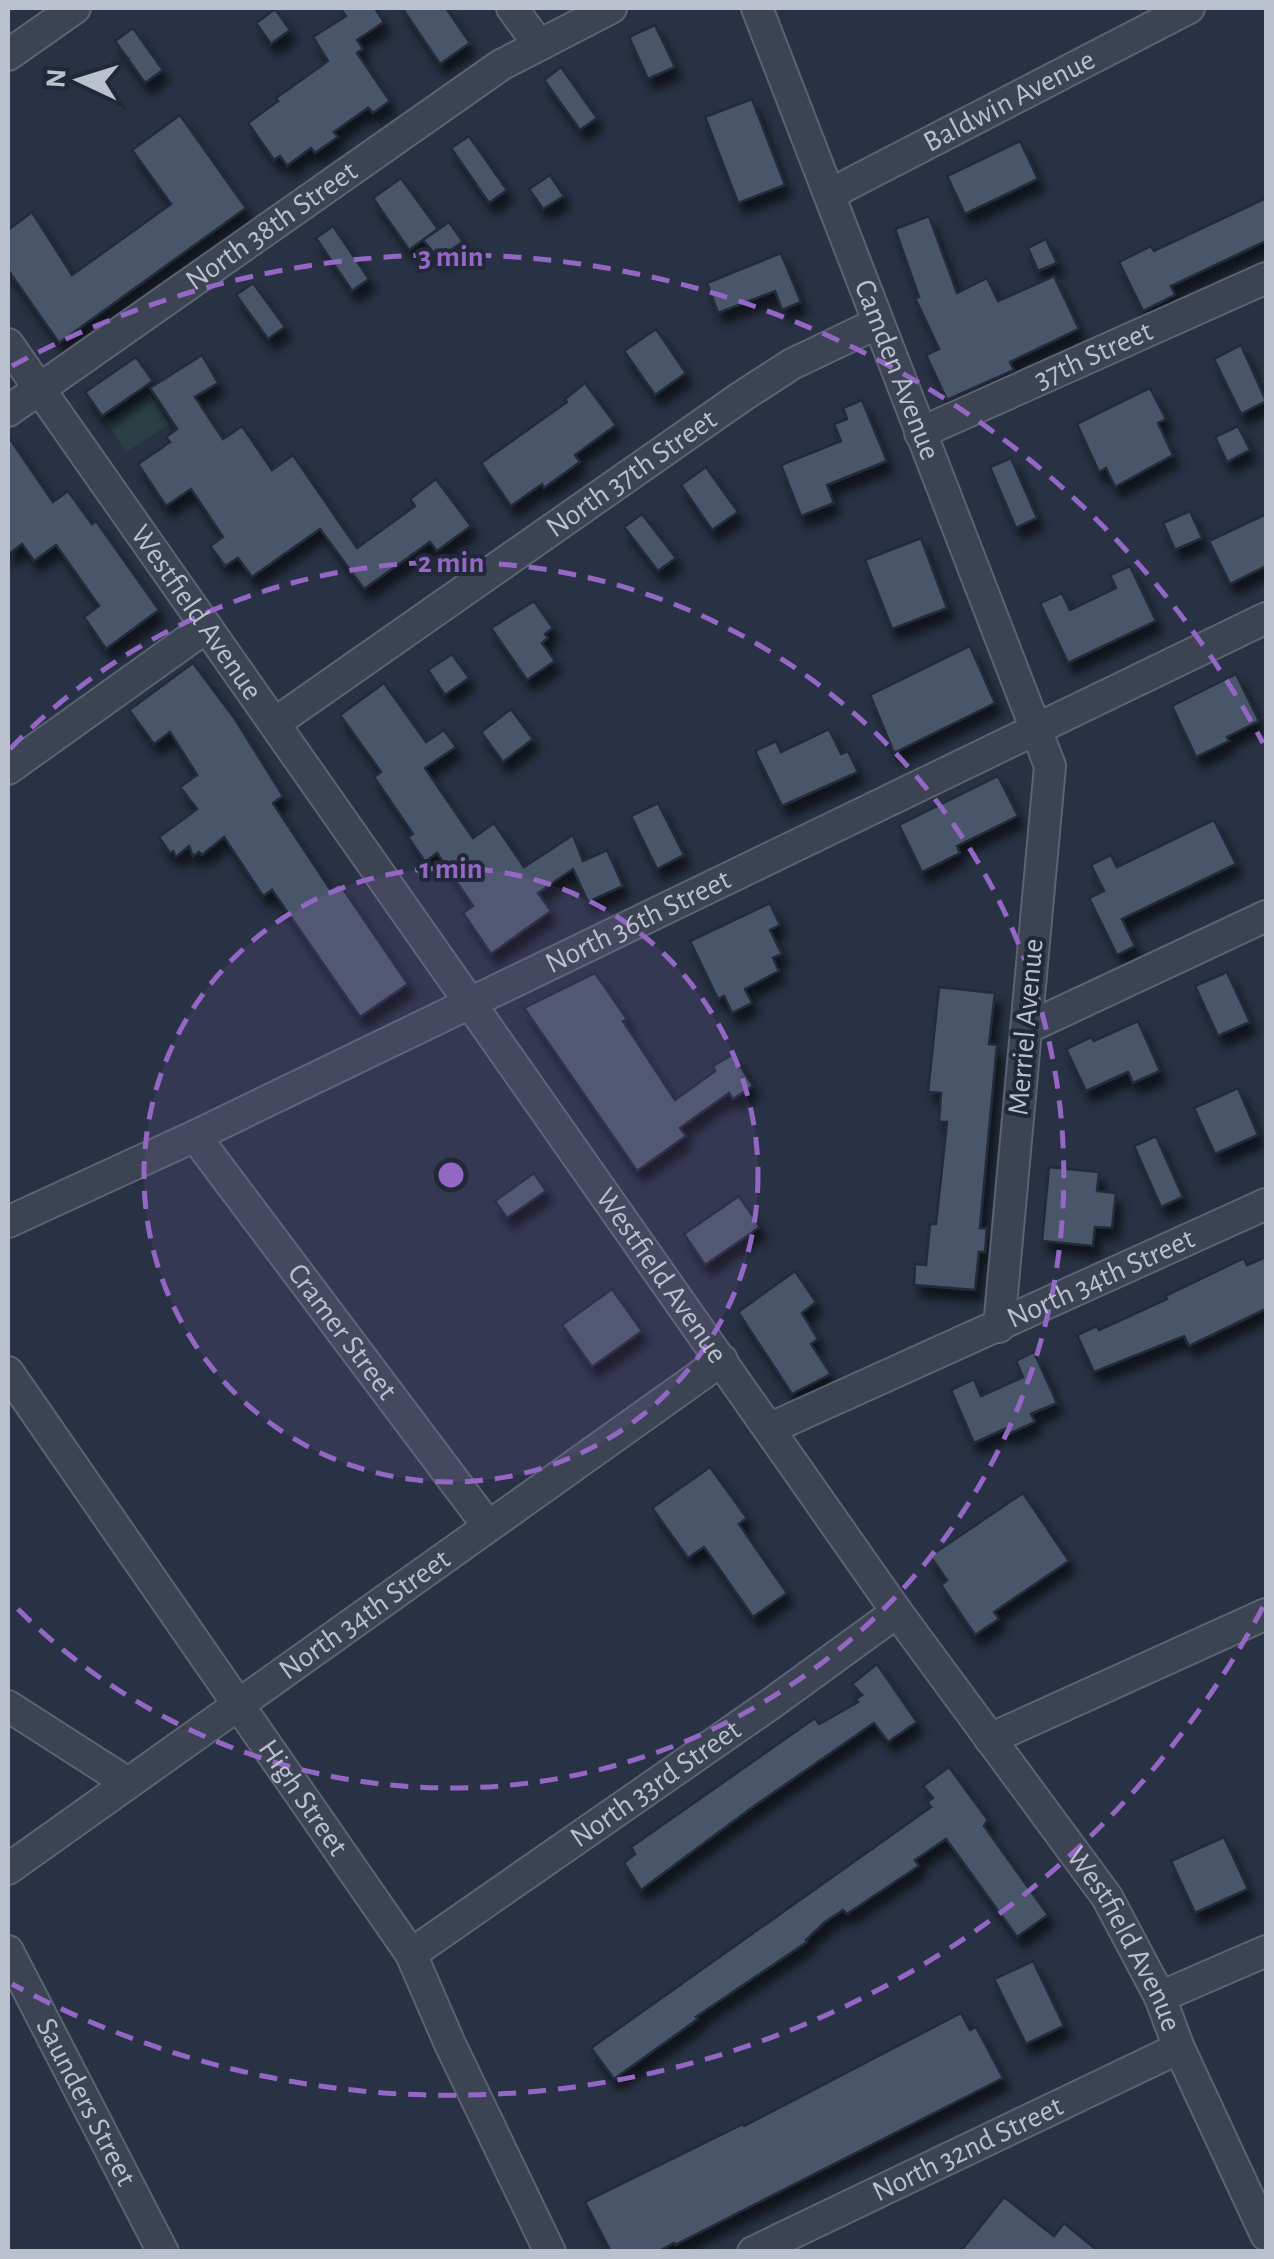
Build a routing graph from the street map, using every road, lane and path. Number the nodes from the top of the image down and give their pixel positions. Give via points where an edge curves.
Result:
1 (75, 8) edge
2 (512, 8) edge
3 (610, 8) edge
4 (757, 8) edge
5 (1188, 8) edge
6 (539, 44) junction
7 (8, 55) edge
8 (830, 194) junction
9 (1266, 278) edge
10 (878, 323) junction
11 (8, 344) edge
12 (39, 388) junction
13 (8, 410) edge
14 (920, 434) junction
15 (1266, 618) edge
16 (205, 628) junction
17 (275, 723) junction
18 (1038, 730) junction
19 (8, 769) edge
20 (1266, 916) edge
21 (468, 1004) junction
22 (1027, 1028) junction
23 (195, 1136) junction
24 (1266, 1204) edge
25 (8, 1222) edge
26 (999, 1327) junction
27 (722, 1360) junction
28 (8, 1372) edge
29 (771, 1428) junction
30 (488, 1526) junction
31 (897, 1612) junction
32 (1266, 1614) edge
33 (239, 1703) junction
34 (8, 1706) edge
35 (990, 1739) junction
36 (128, 1783) junction
37 (8, 1870) edge
38 (1266, 1950) edge
39 (8, 1951) edge
40 (411, 1954) junction
41 (1160, 1996) junction
42 (1179, 2048) junction
43 (1266, 2236) edge
44 (163, 2252) edge
45 (550, 2252) edge
46 (754, 2252) edge

1 - 7 street
2 - 6 street
3 - 6 street, North 38th Street
4 - 8 street, Camden Avenue
5 - 8 street, Baldwin Avenue
6 - 12 street, North 38th Street
8 - 10 street, Camden Avenue
9 - 14 street, 37th Street
10 - 14 street, Camden Avenue
10 - 17 street, North 37th Street via 792,364
11 - 12 street, Westfield Avenue
12 - 13 street, North 38th Street
12 - 16 street, Westfield Avenue
14 - 18 street, Camden Avenue
15 - 18 street, North 36th Street
16 - 17 street, Westfield Avenue
16 - 19 street
17 - 21 street, Westfield Avenue
18 - 21 street, North 36th Street
18 - 22 street, Merriel Avenue via 1050,766
20 - 22 street
21 - 23 street, North 36th Street
21 - 27 street, Westfield Avenue
22 - 26 street, Merriel Avenue
23 - 25 street, North 36th Street
23 - 30 street, Cramer Street
24 - 26 street, North 34th Street
26 - 29 street, North 34th Street
27 - 29 street, Westfield Avenue
27 - 30 street, North 34th Street
28 - 33 street, High Street
29 - 31 street, Westfield Avenue
30 - 33 street, North 34th Street
31 - 35 street, Westfield Avenue
31 - 40 street, North 33rd Street
32 - 35 street
33 - 36 street, North 34th Street
33 - 40 street, High Street
34 - 36 street
35 - 41 street, Westfield Avenue via 1107,1897
36 - 37 street, North 34th Street
38 - 41 street
39 - 44 street, Saunders Street
40 - 45 street, High Street
41 - 42 street, Westfield Avenue
42 - 43 street, Westfield Avenue
42 - 46 street, North 32nd Street

